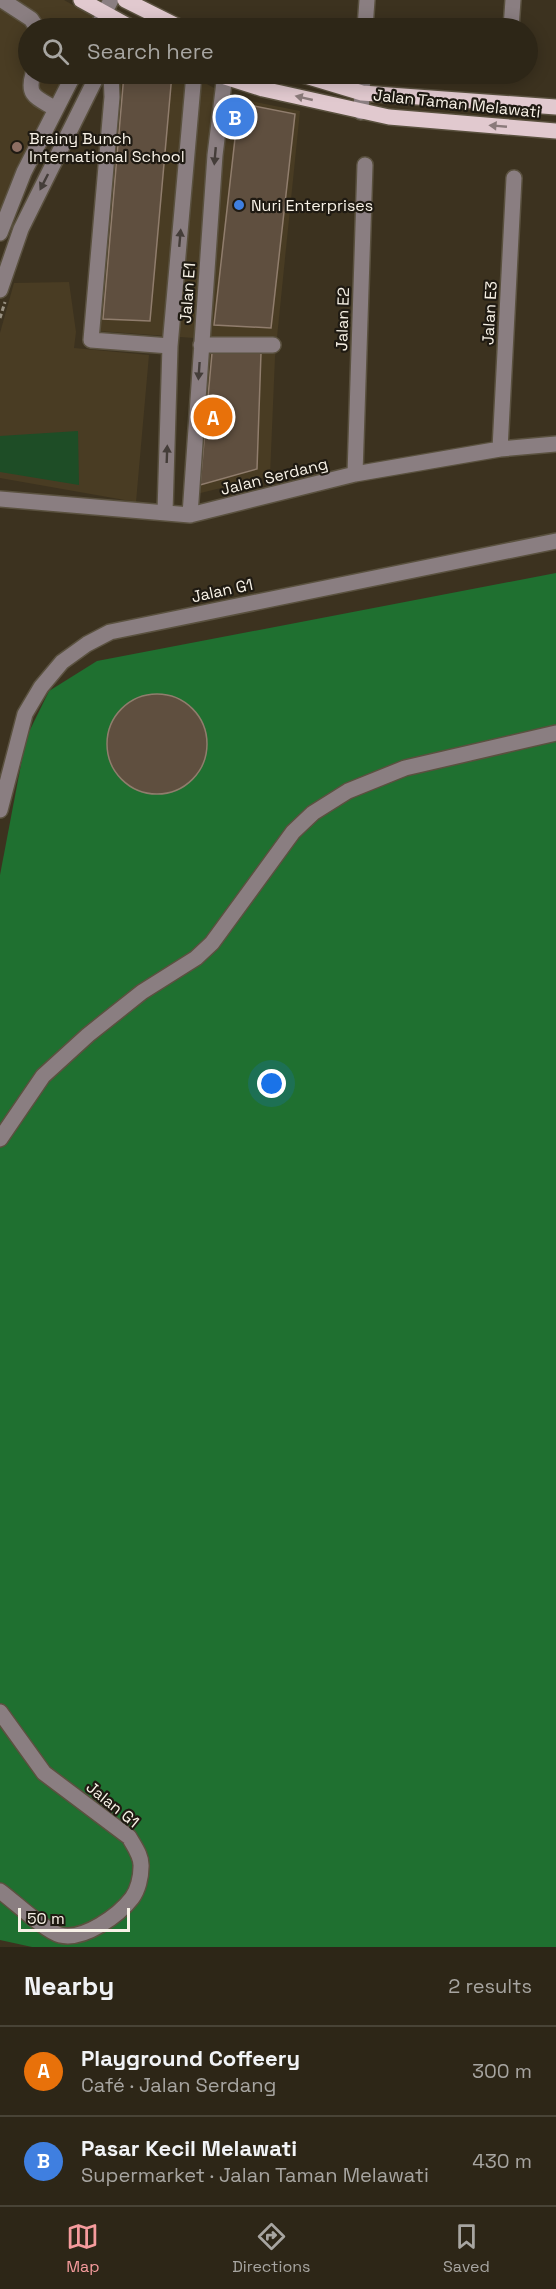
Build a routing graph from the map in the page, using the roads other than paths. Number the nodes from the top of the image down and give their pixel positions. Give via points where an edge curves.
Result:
1 (2, 0) edge
2 (81, 0) edge
3 (367, 0) edge
4 (513, 0) edge
5 (129, 2) edge
6 (108, 7) edge
7 (29, 18) edge
8 (126, 18) edge
9 (161, 18) edge
10 (366, 18) edge
11 (512, 18) edge
12 (30, 84) edge
13 (69, 84) edge
14 (93, 84) edge
15 (111, 84) edge
16 (194, 84) edge
17 (220, 84) edge
18 (248, 84) edge
19 (332, 84) edge
20 (362, 84) edge
21 (362, 93) junction
22 (556, 107) edge
23 (56, 109) junction
24 (361, 112) junction
25 (556, 131) edge
26 (365, 165) dead end
27 (514, 178) dead end
28 (7, 199) edge
29 (0, 233) edge
30 (0, 290) edge
31 (201, 345) junction
32 (273, 345) dead end
33 (170, 346) junction
34 (556, 444) edge
35 (500, 449) junction
36 (355, 474) junction
37 (0, 499) edge
38 (165, 512) junction
39 (190, 515) junction
40 (556, 541) edge
41 (556, 733) edge
42 (0, 810) edge
43 (0, 1138) edge
44 (0, 1712) edge
45 (0, 1891) edge

1 - 7 street
2 - 6 main road
3 - 10 street
4 - 11 street
5 - 8 street
5 - 9 main road
12 - 23 street via 33,95
13 - 23 street
14 -> 30 street via 21,229
15 - 33 street via 91,340
33 -> 16 street, Jalan E1
17 -> 31 street, Jalan E1
24 -> 18 main road, Jalan Taman Melawati
19 - 21 main road, Jalan Taman Melawati
20 - 21 street
21 - 22 main road, Jalan Taman Melawati
21 - 24 street
23 - 28 street
25 -> 24 main road, Jalan Taman Melawati
26 - 36 street, Jalan E2
27 - 35 street, Jalan E3
28 - 29 street
31 - 32 street
31 -> 39 street, Jalan E1
38 -> 33 street, Jalan E1
34 - 35 street, Jalan Serdang
35 - 36 street, Jalan Serdang
36 - 39 street, Jalan Serdang
37 - 38 street, Jalan Serdang
38 - 39 street, Jalan Serdang
40 - 42 street, Jalan G1 via 110,632 62,662 41,687 25,714
41 - 43 street via 405,768 348,791 313,813 292,832 212,943 196,958 142,992 50,1069
44 - 45 street, Jalan G1 via 44,1773 129,1837 142,1865 133,1897 97,1927 75,1934 61,1935 50,1930

